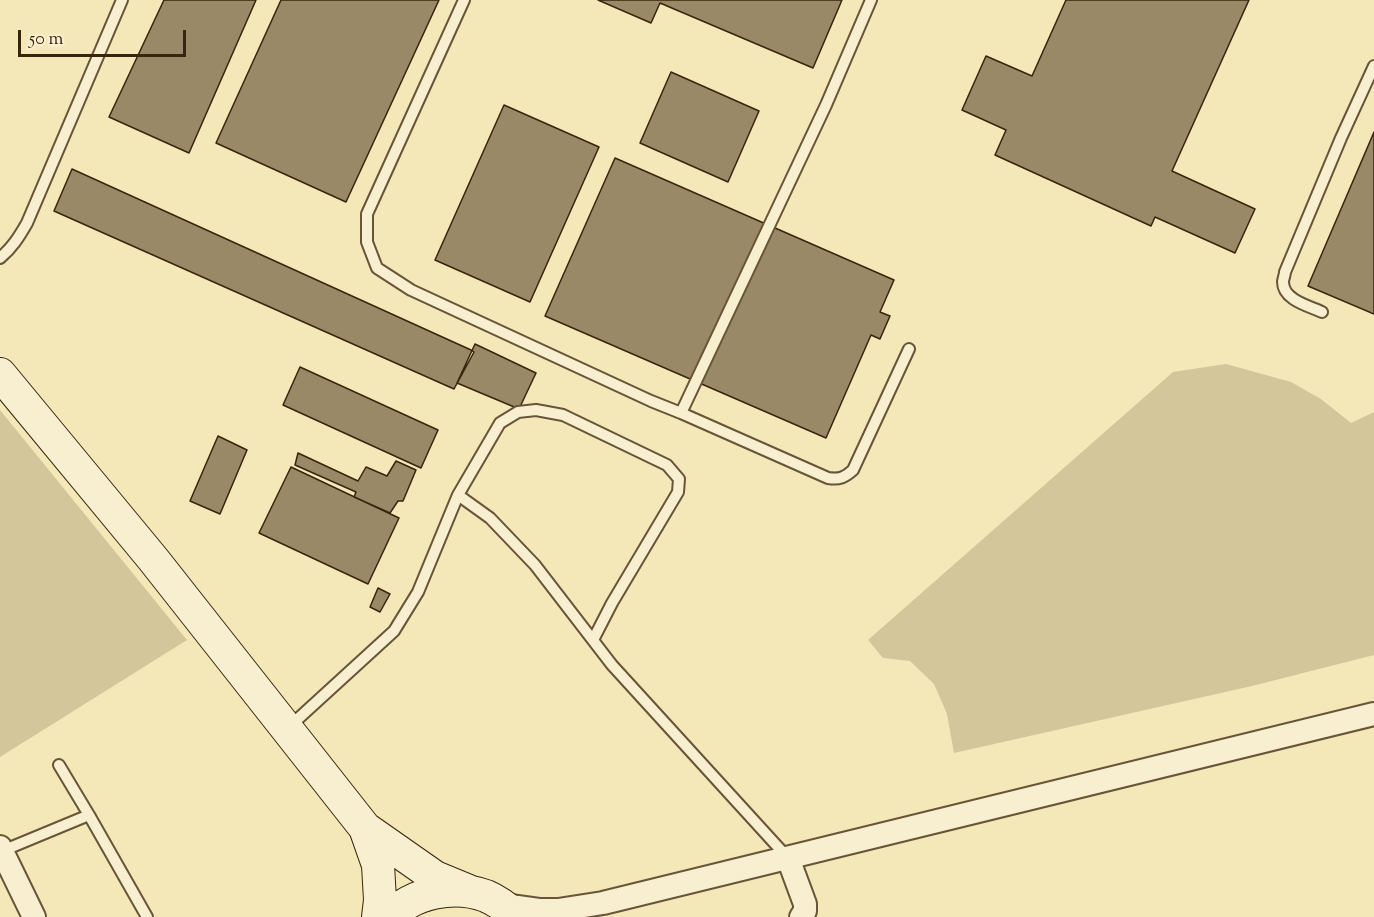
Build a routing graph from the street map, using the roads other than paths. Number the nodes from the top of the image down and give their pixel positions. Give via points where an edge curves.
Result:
1 (122, 0) edge
2 (464, 0) edge
3 (871, 0) edge
4 (1374, 66) edge
5 (0, 258) edge
6 (1322, 312) dead end
7 (909, 349) dead end
8 (0, 374) edge
9 (681, 413) junction
10 (458, 495) junction
11 (593, 640) junction
12 (1374, 714) edge
13 (287, 730) junction
14 (59, 765) dead end
15 (89, 815) junction
16 (365, 828) junction
17 (1, 849) edge
18 (788, 858) junction
19 (469, 891) junction
20 (510, 911) edge
21 (34, 917) edge
22 (147, 917) edge
23 (378, 917) edge
24 (390, 917) edge
25 (801, 917) edge

1 - 5 lane via 27,224
2 - 9 lane via 367,214 367,242 377,268 411,290
3 - 9 lane via 826,105
4 - 6 lane via 1285,272 1286,292
7 - 9 lane via 853,470 845,477 828,477
8 - 13 main road via 153,559
10 - 11 lane via 490,518 536,565
10 - 11 lane via 501,423 518,412 536,410 563,415 667,465 679,479 678,492
10 - 13 lane via 418,592 394,631
11 - 18 lane
12 - 18 street
13 - 16 main road
14 - 15 lane
15 - 17 lane
15 - 22 lane
16 - 19 main road via 435,877
16 - 23 main road via 378,865
17 - 21 street
18 - 20 street via 603,903 558,910
18 - 25 street via 805,904
19 - 20 main road via 487,896
19 - 24 main road via 442,891 417,898

